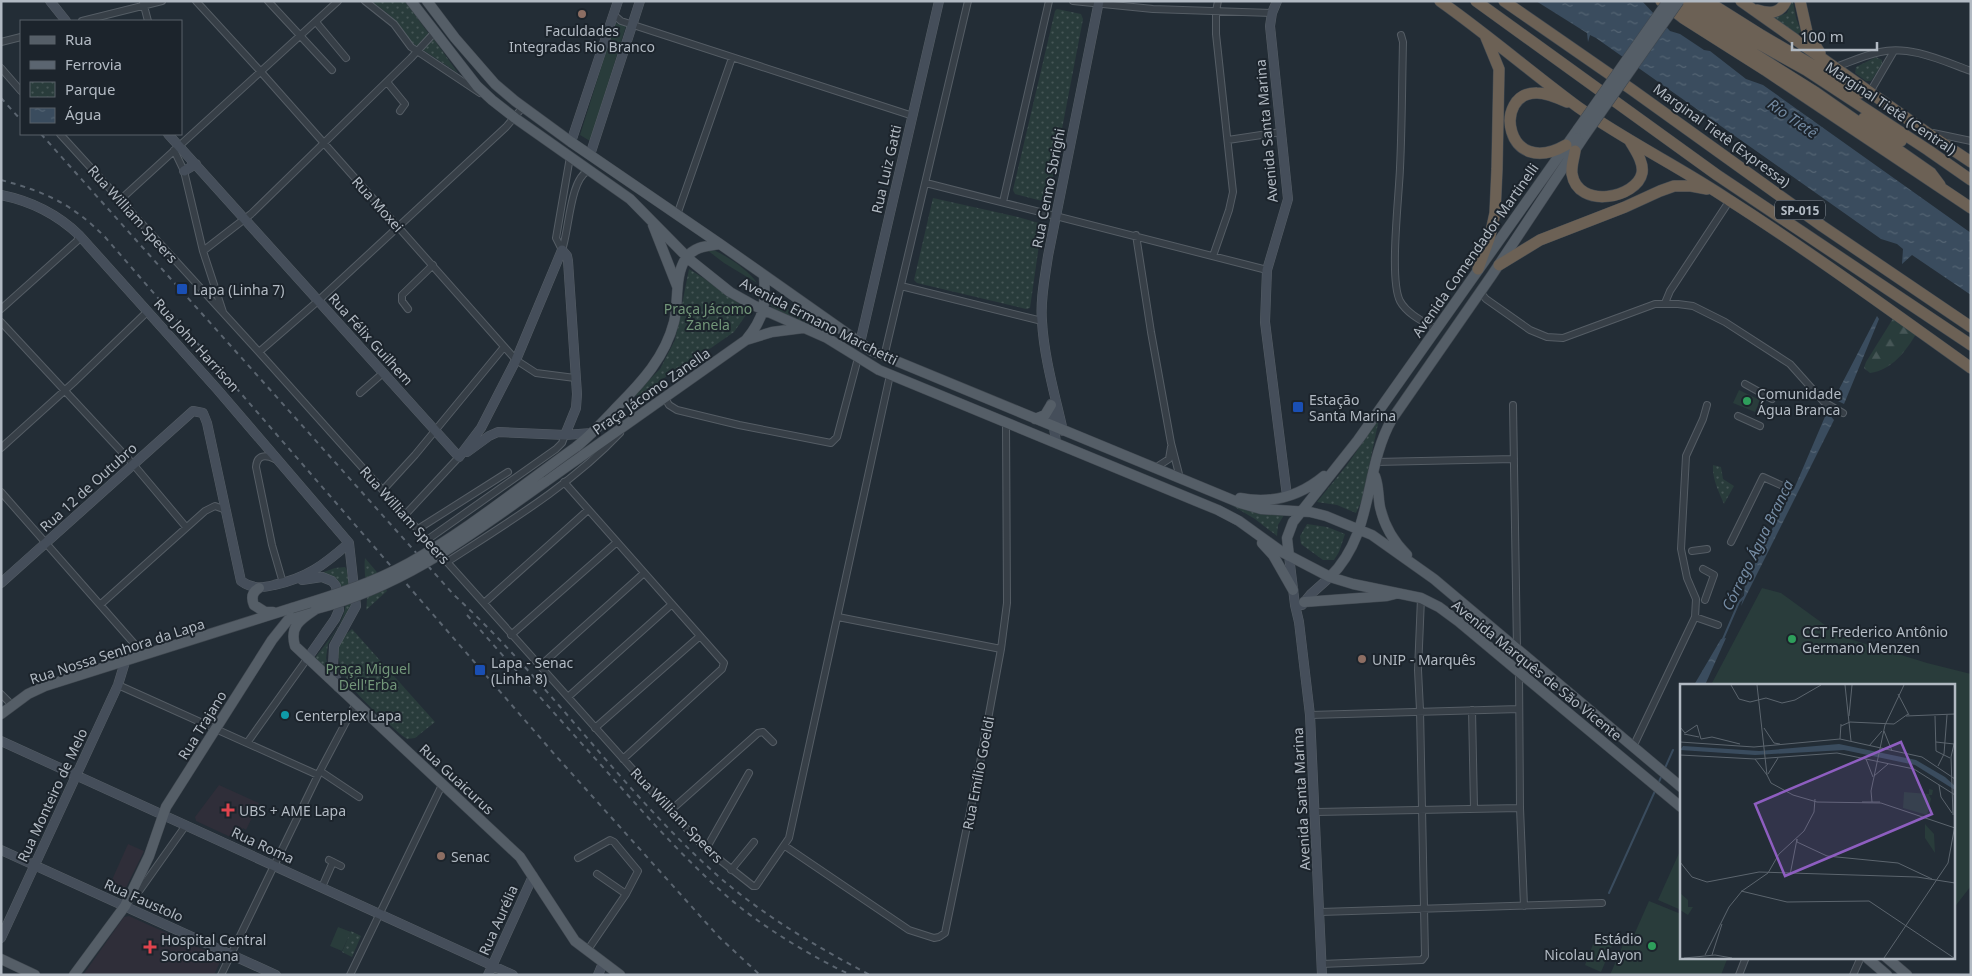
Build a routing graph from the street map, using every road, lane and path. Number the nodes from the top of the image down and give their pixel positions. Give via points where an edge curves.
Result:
1 (50, 1) edge
2 (162, 1) edge
3 (196, 1) edge
4 (268, 1) edge
5 (338, 1) edge
6 (365, 1) edge
7 (411, 1) edge
8 (427, 1) edge
9 (618, 1) edge
10 (640, 1) edge
11 (940, 1) edge
12 (968, 1) edge
13 (1049, 1) edge
14 (1073, 1) edge
15 (1218, 1) edge
16 (1277, 1) edge
17 (1440, 1) edge
18 (1476, 1) edge
19 (1504, 1) edge
20 (1661, 1) edge
21 (1668, 1) edge
22 (1707, 1) edge
23 (1786, 1) edge
24 (1800, 1) edge
25 (143, 3) edge
26 (1099, 3) edge
27 (1683, 3) edge
28 (1746, 5) edge
29 (1216, 10) junction
30 (1272, 13) junction
31 (614, 15) junction
32 (635, 15) junction
33 (65, 20) edge
34 (85, 20) edge
35 (148, 20) edge
36 (316, 22) junction
37 (632, 24) junction
38 (644, 28) junction
39 (1483, 31) junction
40 (434, 33) junction
41 (1402, 35) dead end
42 (302, 36) junction
43 (20, 37) edge
44 (1, 42) edge
45 (1894, 51) junction
46 (418, 52) junction
47 (346, 58) dead end
48 (732, 58) junction
49 (1826, 60) junction
50 (1836, 67) junction
51 (1, 68) edge
52 (332, 70) dead end
53 (1971, 71) edge
54 (261, 72) junction
55 (386, 82) junction
56 (20, 89) edge
57 (1815, 92) junction
58 (1870, 92) junction
59 (492, 100) junction
60 (1880, 100) junction
61 (523, 107) junction
62 (1578, 107) junction
63 (400, 111) dead end
64 (913, 116) junction
65 (515, 118) junction
66 (1282, 132) junction
67 (1581, 132) junction
68 (1926, 132) junction
69 (61, 135) edge
70 (169, 135) edge
71 (1228, 140) junction
72 (1630, 141) junction
73 (1704, 141) junction
74 (1971, 141) edge
75 (571, 142) junction
76 (324, 144) junction
77 (177, 148) junction
78 (1570, 148) junction
79 (590, 155) junction
80 (570, 157) junction
81 (1971, 162) edge
82 (196, 164) junction
83 (588, 170) junction
84 (184, 171) junction
85 (1718, 175) junction
86 (1971, 180) edge
87 (926, 183) junction
88 (1971, 184) edge
89 (1718, 192) junction
90 (1946, 192) junction
91 (1, 195) edge
92 (120, 200) junction
93 (1730, 200) junction
94 (1003, 202) junction
95 (1971, 208) edge
96 (677, 215) junction
97 (1057, 215) junction
98 (649, 217) junction
99 (244, 220) junction
100 (398, 226) junction
101 (79, 235) junction
102 (1136, 235) junction
103 (720, 244) junction
104 (562, 250) junction
105 (203, 251) junction
106 (1213, 256) junction
107 (687, 257) junction
108 (433, 265) junction
109 (1499, 265) junction
110 (1478, 269) junction
111 (1267, 270) junction
112 (1835, 272) junction
113 (764, 275) junction
114 (901, 286) junction
115 (677, 287) junction
116 (1480, 292) junction
117 (318, 301) junction
118 (1666, 303) junction
119 (1909, 303) junction
120 (1, 309) edge
121 (408, 309) dead end
122 (764, 310) junction
123 (148, 311) junction
124 (224, 315) junction
125 (1042, 321) junction
126 (1, 322) edge
127 (1971, 327) edge
128 (804, 328) junction
129 (1436, 329) junction
130 (746, 340) junction
131 (860, 343) junction
132 (1971, 345) edge
133 (504, 347) junction
134 (259, 352) junction
135 (884, 357) junction
136 (858, 358) junction
137 (516, 360) junction
138 (1971, 368) edge
139 (383, 373) junction
140 (890, 375) junction
141 (575, 378) junction
142 (1052, 381) junction
143 (1745, 384) dead end
144 (65, 391) junction
145 (360, 393) dead end
146 (665, 398) junction
147 (1772, 399) dead end
148 (1051, 405) junction
149 (1513, 405) dead end
150 (1706, 405) dead end
151 (1843, 412) dead end
152 (1738, 416) dead end
153 (1035, 419) junction
154 (1006, 423) junction
155 (629, 424) junction
156 (1053, 426) junction
157 (1760, 426) dead end
158 (436, 430) junction
159 (1064, 430) junction
160 (592, 433) junction
161 (565, 435) junction
162 (1056, 443) junction
163 (1171, 443) junction
164 (1, 448) edge
165 (459, 457) junction
166 (1514, 459) junction
167 (279, 460) junction
168 (1341, 463) junction
169 (133, 464) junction
170 (1374, 467) junction
171 (1155, 468) junction
172 (508, 472) dead end
173 (1180, 478) junction
174 (564, 482) junction
175 (1785, 487) dead end
176 (383, 490) junction
177 (1, 492) edge
178 (1216, 492) junction
179 (1287, 496) junction
180 (226, 510) junction
181 (588, 510) junction
182 (1300, 512) junction
183 (405, 515) junction
184 (186, 527) junction
185 (418, 529) junction
186 (1251, 529) junction
187 (1359, 529) junction
188 (427, 540) junction
189 (617, 542) junction
190 (1732, 542) dead end
191 (46, 543) junction
192 (349, 543) junction
193 (1707, 549) dead end
194 (1692, 551) dead end
195 (1288, 556) junction
196 (447, 562) junction
197 (1413, 564) junction
198 (1703, 569) dead end
199 (644, 572) junction
200 (1330, 577) junction
201 (287, 582) junction
202 (1, 583) edge
203 (259, 588) junction
204 (1293, 590) junction
205 (1399, 593) junction
206 (1421, 598) junction
207 (1705, 600) dead end
208 (1304, 602) junction
209 (484, 603) junction
210 (101, 604) junction
211 (672, 604) junction
212 (292, 608) joint
213 (278, 612) junction
214 (838, 617) junction
215 (1695, 617) junction
216 (1299, 622) junction
217 (292, 624) junction
218 (1718, 625) dead end
219 (511, 635) junction
220 (700, 636) junction
221 (1001, 649) junction
222 (1517, 649) junction
223 (139, 657) junction
224 (308, 658) junction
225 (125, 662) junction
226 (540, 666) junction
227 (1519, 672) junction
228 (118, 685) junction
229 (338, 687) junction
230 (1, 694) edge
231 (568, 697) junction
232 (356, 703) junction
233 (12, 705) junction
234 (1519, 708) junction
235 (1420, 710) junction
236 (1472, 710) junction
237 (1, 714) edge
238 (1310, 715) junction
239 (595, 728) junction
240 (216, 729) junction
241 (1, 741) edge
242 (773, 742) dead end
243 (247, 743) junction
244 (1633, 747) junction
245 (623, 759) junction
246 (319, 773) junction
247 (749, 773) dead end
248 (77, 774) junction
249 (442, 784) junction
250 (1680, 786) edge
251 (359, 797) dead end
252 (1680, 806) edge
253 (1474, 808) junction
254 (1520, 808) junction
255 (1422, 810) junction
256 (670, 811) junction
257 (1316, 812) junction
258 (163, 814) junction
259 (186, 825) junction
260 (754, 842) dead end
261 (784, 846) junction
262 (706, 849) junction
263 (1, 850) edge
264 (578, 858) dead end
265 (35, 866) junction
266 (274, 866) junction
267 (341, 866) dead end
268 (731, 870) junction
269 (597, 874) dead end
270 (533, 876) junction
271 (322, 887) junction
272 (626, 894) junction
273 (128, 901) junction
274 (1602, 903) dead end
275 (1524, 906) junction
276 (1424, 909) junction
277 (1320, 912) junction
278 (379, 914) junction
279 (1, 938) edge
280 (587, 951) junction
281 (231, 954) junction
282 (1, 958) edge
283 (1746, 958) edge
284 (1860, 958) edge
285 (1867, 958) edge
286 (1887, 958) edge
287 (603, 963) junction
288 (1321, 964) junction
289 (492, 966) junction
290 (35, 975) edge
291 (74, 975) edge
292 (221, 975) edge
293 (276, 975) edge
294 (350, 975) edge
295 (488, 975) edge
296 (513, 975) edge
297 (598, 975) edge
298 (620, 975) edge
299 (1322, 975) edge
300 (1739, 975) edge
301 (1853, 975) edge
302 (1887, 975) edge
303 (1907, 975) edge

1 - 33 street
2 - 25 street
3 - 54 street, Rua Moxei
4 - 42 street
5 - 36 street
6 - 46 street via 394,24 404,40
7 - 40 main road, Avenida Ermano Marchetti
8 - 61 main road, Avenida Ermano Marchetti via 495,84
9 - 31 street
10 - 32 street
11 - 64 street, Rua Luiz Gatti
12 - 87 street
13 - 94 street
14 - 26 street
15 - 29 street
16 - 30 street, Avenida Santa Marina
17 - 39 highway
18 - 85 highway
19 - 73 highway, Marginal Tietê (Expressa) / SP-015
20 - 90 highway
21 - 67 main road, Avenida Comendador Martinelli, bridge
22 - 60 highway via 1867,98
23 - 28 highway via 1781,9 1771,13
24 - 49 highway via 1807,32
25 - 34 street
25 - 35 street
26 - 29 street via 1153,9
26 - 97 street, Rua Cenno Sbrighi
27 - 57 highway
27 - 67 main road, Avenida Comendador Martinelli, bridge
27 - 86 highway, Marginal Tietê (Central) via 1806,70
28 - 49 highway
29 - 30 street
29 - 71 street
30 - 66 street, Avenida Santa Marina via 1270,26
31 - 37 street
31 - 75 street
32 - 37 street
32 - 38 street
36 - 42 street
36 - 47 street
37 - 38 street
37 - 79 street
38 - 48 street
39 - 62 highway
39 - 110 highway via 1499,68 1495,213
40 - 46 street
40 - 59 main road, Avenida Ermano Marchetti
41 - 129 street via 1396,288 1401,302 1412,314
42 - 52 street
42 - 54 street
43 - 44 street
45 - 50 street
45 - 53 street via 1922,54
45 - 58 street
46 - 55 street
46 - 59 street
48 - 64 street
48 - 96 street
49 - 50 highway
50 - 58 highway
51 - 56 street
54 - 76 street, Rua Moxei
54 - 77 street
55 - 63 street via 406,104
55 - 76 street
57 - 88 highway via 1826,95
57 - 90 highway via 1931,173
58 - 60 highway
59 - 65 main road, Avenida Ermano Marchetti
60 - 68 highway
61 - 65 street
61 - 75 main road, Avenida Ermano Marchetti
62 - 72 highway
62 - 78 highway via 1537,93 1518,100 1511,112 1512,134 1523,149 1543,154
64 - 131 street, Rua Luiz Gatti
65 - 80 main road, Avenida Ermano Marchetti
65 - 100 street
66 - 71 street
66 - 111 street, Avenida Santa Marina via 1288,199
67 - 78 main road, Avenida Comendador Martinelli
68 - 74 street
68 - 81 highway
69 - 92 street, Rua William Speers
70 - 77 street, Rua Félix Guilhem
71 - 106 street via 1232,200
72 - 78 highway via 1639,158 1642,173 1639,180 1625,191 1602,198 1586,194 1579,188 1574,180
72 - 89 highway
73 - 119 highway via 1719,159 1894,288
73 - 127 highway, Marginal Tietê (Expressa) / SP-015
75 - 79 main road, Avenida Ermano Marchetti
76 - 99 street
76 - 100 street, Rua Moxei
77 - 82 street, Rua Félix Guilhem
77 - 84 street
77 - 92 street
78 - 109 main road, Avenida Comendador Martinelli
78 - 110 main road, Avenida Comendador Martinelli
79 - 96 main road, Avenida Ermano Marchetti
80 - 83 main road, Avenida Ermano Marchetti
80 - 104 street via 556,238
82 - 84 street
82 - 99 street, Rua Félix Guilhem
83 - 98 main road, Avenida Ermano Marchetti via 614,186
83 - 104 street via 576,186
84 - 105 street
85 - 112 highway via 1725,186 1819,254
85 - 119 highway
87 - 94 street
87 - 114 street
89 - 93 highway
89 - 109 highway via 1698,186 1674,186 1540,240
90 - 95 highway
91 - 101 street, Rua John Harrison via 42,208
92 - 124 street, Rua William Speers
93 - 112 highway
93 - 118 street via 1670,291
94 - 97 street
96 - 103 main road, Avenida Ermano Marchetti
97 - 102 street
97 - 125 street, Rua Cenno Sbrighi via 1048,256
98 - 107 main road, Avenida Ermano Marchetti
98 - 115 main road
99 - 105 street
99 - 117 street, Rua Félix Guilhem
100 - 108 street, Rua Moxei
100 - 117 street
101 - 120 street via 77,241
101 - 123 street, Rua John Harrison
102 - 106 street
102 - 163 street
103 - 107 main road via 697,248
103 - 113 main road, Avenida Ermano Marchetti
104 - 137 street
104 - 141 street via 568,261
105 - 124 street
106 - 111 street
107 - 115 main road, Praça Jácomo Zanella
107 - 122 main road, Avenida Ermano Marchetti via 719,284
108 - 121 street via 402,296
108 - 133 street, Rua Moxei
109 - 116 main road, Avenida Comendador Martinelli
110 - 129 main road, Avenida Comendador Martinelli
111 - 179 street, Avenida Santa Marina via 1265,322
112 - 138 highway
113 - 122 main road
113 - 131 main road, Avenida Ermano Marchetti
114 - 125 street
114 - 135 street
115 - 160 main road, Praça Jácomo Zanella via 674,321 660,358
116 - 118 street via 1530,330 1547,337 1564,338 1643,307
116 - 170 main road, Avenida Comendador Martinelli via 1392,419 1379,444
117 - 134 street
117 - 139 street, Rua Félix Guilhem
118 - 151 street via 1693,306 1707,312 1790,364 1826,404
119 - 132 highway
122 - 128 main road, Avenida Ermano Marchetti
122 - 130 main road, Praça Jácomo Zanella via 759,324
123 - 144 street
123 - 167 street, Rua John Harrison
124 - 134 street, Rua William Speers
125 - 142 street, Rua Cenno Sbrighi
126 - 144 street
128 - 130 main road via 772,332
128 - 136 main road, Avenida Ermano Marchetti
129 - 168 main road, Avenida Comendador Martinelli
130 - 146 main road, Praça Jácomo Zanella
131 - 135 main road, Avenida Ermano Marchetti
133 - 137 street, Rua Moxei
133 - 158 street
134 - 176 street, Rua William Speers
135 - 153 main road, Avenida Ermano Marchetti
136 - 140 main road, Avenida Ermano Marchetti
136 - 146 street via 833,442 677,410
137 - 141 street, Rua Moxei via 536,373
137 - 165 street via 481,428
139 - 145 street
139 - 158 street, Rua Félix Guilhem
140 - 154 main road, Avenida Ermano Marchetti
140 - 214 street
141 - 161 street via 576,408
142 - 148 street, Rua Cenno Sbrighi
142 - 159 street, Rua Cenno Sbrighi
143 - 147 street
144 - 164 street
144 - 169 street
146 - 155 main road, Praça Jácomo Zanella
148 - 153 main road via 1044,415
148 - 156 street, Rua Cenno Sbrighi
149 - 166 street
150 - 215 street via 1686,456 1681,549 1687,578 1696,599
152 - 157 street
153 - 156 main road, Avenida Ermano Marchetti
154 - 162 main road, Avenida Ermano Marchetti
154 - 221 street, Rua Emílio Goeldi via 1007,603
155 - 174 street via 602,453
155 - 217 main road, Praça Jácomo Zanella, bridge via 430,561 365,594 316,609
156 - 159 main road, Avenida Ermano Marchetti
156 - 162 street, Rua Cenno Sbrighi
158 - 165 street, Rua Félix Guilhem
158 - 176 street
159 - 171 main road, Avenida Ermano Marchetti
160 - 161 street
160 - 212 main road, Praça Jácomo Zanella, bridge via 461,530 409,563 374,580
161 - 165 street via 498,432
161 - 188 street via 556,449
162 - 186 main road, Avenida Ermano Marchetti via 1218,510
163 - 171 street via 1169,460
163 - 173 street
165 - 183 street
166 - 170 street
166 - 222 street
167 - 192 street, Rua John Harrison
167 - 201 street via 262,456 256,467 272,545
168 - 179 main road via 1317,482
168 - 182 main road, Avenida Comendador Martinelli
169 - 180 street, Rua 12 de Outubro via 193,411 200,412 205,415
169 - 184 street
169 - 191 street, Rua 12 de Outubro
170 - 187 main road, Avenida Comendador Martinelli
170 - 197 main road via 1385,522 1395,542
171 - 173 main road, Avenida Ermano Marchetti
172 - 185 street
173 - 178 main road, Avenida Ermano Marchetti
174 - 181 street
174 - 196 street
175 - 190 street via 1763,477
176 - 183 street, Rua William Speers
177 - 191 street
178 - 179 main road via 1257,501
178 - 182 main road, Avenida Ermano Marchetti via 1240,504 1261,509
180 - 184 street via 219,506 211,508
180 - 203 street via 241,581
181 - 189 street
181 - 209 street
182 - 187 main road, Avenida Ermano Marchetti via 1326,516
182 - 195 main road, Avenida Comendador Martinelli via 1289,529
183 - 185 street, Rua William Speers
184 - 210 street
185 - 188 street, Rua William Speers
186 - 195 main road, Avenida Ermano Marchetti
186 - 204 main road via 1273,556
187 - 197 main road, Avenida Marquês de São Vicente
187 - 200 main road, Avenida Comendador Martinelli via 1347,557
188 - 196 street, Rua William Speers
189 - 199 street
189 - 219 street
191 - 202 street, Rua 12 de Outubro
191 - 210 street
192 - 201 street via 309,574
192 - 229 street via 356,606 334,646 333,667
193 - 194 street
195 - 200 main road, Avenida Ermano Marchetti
195 - 204 street, Avenida Santa Marina
196 - 209 street, Rua William Speers
197 - 222 main road, Avenida Marquês de São Vicente
198 - 207 street via 1714,575
199 - 211 street
199 - 226 street
200 - 205 main road, Avenida Marquês de São Vicente
200 - 208 street
201 - 203 street
201 - 224 street via 322,577 330,579 336,586 339,610 336,619
203 - 213 main road via 254,592 254,605 265,612
204 - 216 street, Avenida Santa Marina
205 - 206 main road, Avenida Marquês de São Vicente
205 - 208 main road
206 - 227 main road, Avenida Marquês de São Vicente via 1458,621
206 - 235 street
208 - 216 street, Avenida Santa Marina
209 - 219 street, Rua William Speers
210 - 223 street via 138,648
211 - 220 street
211 - 231 street
212 - 213 main road, Rua Nossa Senhora da Lapa
213 - 223 main road, Rua Nossa Senhora da Lapa
214 - 221 street
214 - 261 street via 789,838
215 - 218 street
215 - 244 street
216 - 238 street, Avenida Santa Marina
217 - 224 main road, Rua Guaicurus via 295,646
217 - 240 main road, Rua Trajano via 265,650
219 - 226 street, Rua William Speers
220 - 239 street
220 - 245 street via 723,661 722,669
221 - 261 street, Rua Emílio Goeldi via 942,936 934,938 909,930
222 - 244 main road, Avenida Marquês de São Vicente
223 - 225 main road, Rua Nossa Senhora da Lapa
224 - 229 main road, Rua Guaicurus
224 - 243 street
225 - 228 street, Rua Monteiro de Melo
225 - 233 main road, Rua Nossa Senhora da Lapa via 45,686
226 - 231 street, Rua William Speers
227 - 234 street
227 - 252 main road, Avenida Marquês de São Vicente
228 - 240 street
228 - 248 street, Rua Monteiro de Melo
229 - 232 main road, Rua Guaicurus
230 - 233 street
231 - 239 street, Rua William Speers
232 - 246 street
232 - 249 main road, Rua Guaicurus
233 - 237 main road, Rua Nossa Senhora da Lapa
234 - 236 street
234 - 254 street
235 - 236 street
235 - 238 street
235 - 255 street
236 - 253 street
238 - 257 street, Avenida Santa Marina
239 - 245 street, Rua William Speers
240 - 243 street
240 - 258 main road, Rua Trajano
241 - 248 street, Rua Roma
242 - 256 street via 763,732 758,733
243 - 246 street
244 - 250 main road, Avenida Marquês de São Vicente
245 - 256 street, Rua William Speers
246 - 251 street
246 - 266 street
247 - 262 street
248 - 258 street, Rua Roma
248 - 265 street, Rua Monteiro de Melo
249 - 270 main road, Rua Guaicurus via 520,857
249 - 278 street
253 - 254 street
253 - 255 street
254 - 275 street
255 - 257 street
255 - 276 street
256 - 262 street, Rua William Speers
257 - 277 street, Avenida Santa Marina
258 - 259 street, Rua Roma
258 - 273 main road, Rua Trajano via 149,856
259 - 266 street, Rua Roma
259 - 273 street via 140,890
260 - 268 street
261 - 268 street, Rua William Speers via 756,886
262 - 268 street, Rua William Speers
263 - 265 street, Rua Faustolo
264 - 272 street via 607,840 614,842 638,869
265 - 273 street, Rua Faustolo
265 - 279 street, Rua Monteiro de Melo
266 - 271 street, Rua Roma
266 - 281 street
267 - 271 street via 331,861
269 - 272 street
270 - 280 main road, Rua Guaicurus via 575,940
270 - 289 street, Rua Aurélia
271 - 278 street, Rua Roma
272 - 280 street
273 - 281 street, Rua Faustolo
273 - 291 main road, Rua Trajano
274 - 275 street
275 - 276 street
276 - 277 street
276 - 288 street via 1426,955 1422,960
277 - 288 street, Avenida Santa Marina
278 - 289 street, Rua Roma
278 - 294 street
280 - 287 main road, Rua Guaicurus
281 - 292 street
281 - 293 street, Rua Faustolo
282 - 290 main road
283 - 300 street
284 - 301 street
285 - 302 main road
286 - 303 main road
287 - 297 street
287 - 298 main road, Rua Guaicurus
288 - 299 street, Avenida Santa Marina
289 - 295 street, Rua Aurélia
289 - 296 street, Rua Roma

